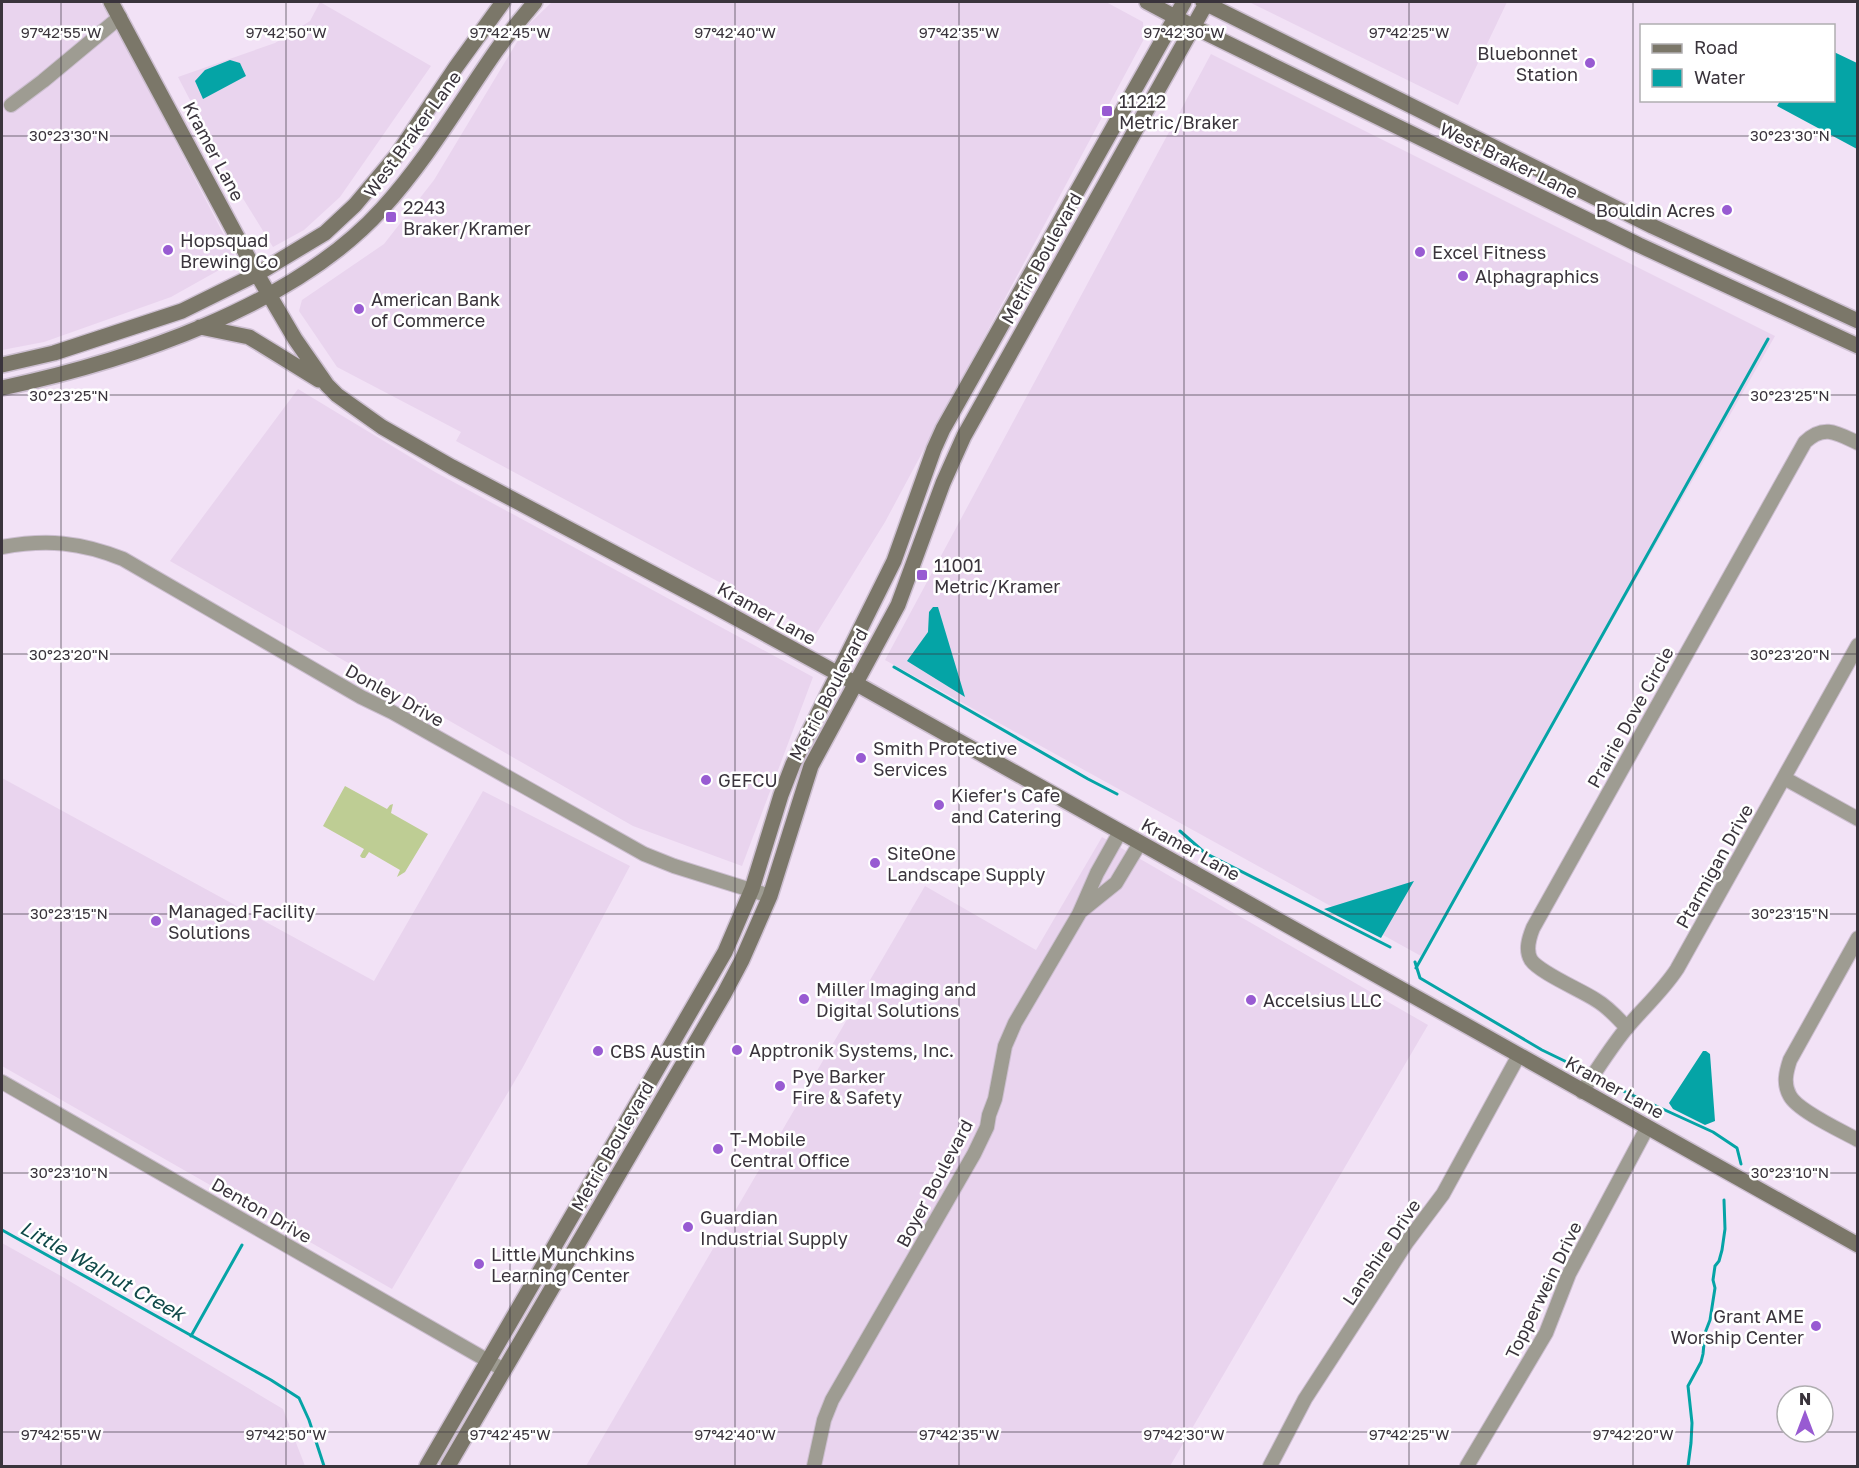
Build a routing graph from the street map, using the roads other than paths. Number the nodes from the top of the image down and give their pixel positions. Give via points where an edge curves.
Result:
1 (111, 2) edge
2 (503, 2) edge
3 (535, 2) edge
4 (1147, 2) edge
5 (1184, 2) edge
6 (1206, 2) edge
7 (120, 17) junction
8 (1175, 17) junction
9 (1194, 27) junction
10 (456, 66) junction
11 (478, 78) junction
12 (11, 105) dead end
13 (1426, 113) junction
14 (1411, 134) junction
15 (1652, 226) junction
16 (1639, 245) junction
17 (257, 274) junction
18 (270, 295) junction
19 (1857, 321) edge
20 (200, 327) junction
21 (1000, 330) junction
22 (1017, 341) junction
23 (1857, 346) edge
24 (2, 365) edge
25 (327, 385) junction
26 (2, 388) edge
27 (1857, 443) edge
28 (2, 548) edge
29 (1857, 645) edge
30 (837, 673) junction
31 (855, 682) junction
32 (1784, 777) junction
33 (1857, 819) edge
34 (1120, 832) junction
35 (1140, 843) junction
36 (752, 889) junction
37 (770, 896) junction
38 (1079, 914) junction
39 (1857, 938) edge
40 (1627, 1028) junction
41 (1519, 1055) junction
42 (2, 1082) edge
43 (1582, 1092) junction
44 (1647, 1128) junction
45 (1857, 1140) edge
46 (1857, 1245) edge
47 (488, 1361) junction
48 (504, 1370) junction
49 (427, 1467) edge
50 (448, 1467) edge
51 (814, 1467) edge
52 (1270, 1467) edge
53 (1467, 1467) edge

1 - 7 main road, Kramer Lane
2 - 10 main road, West Braker Lane
3 - 11 main road, West Braker Lane
4 - 8 main road, West Braker Lane
5 - 8 main road, Metric Boulevard
6 - 9 main road, Metric Boulevard
6 - 13 main road, West Braker Lane
7 - 12 street
7 - 17 main road, Kramer Lane
8 - 9 main road, West Braker Lane
8 - 21 main road, Metric Boulevard
9 - 14 main road, West Braker Lane
9 - 22 main road, Metric Boulevard
10 - 11 main road
10 - 17 main road, West Braker Lane via 397,155 355,205 325,233
11 - 18 main road, West Braker Lane via 432,146 376,215 332,255
13 - 14 main road
13 - 15 main road, West Braker Lane
14 - 16 main road, West Braker Lane
15 - 16 main road
15 - 19 main road, West Braker Lane
16 - 23 main road, West Braker Lane
17 - 18 main road, Kramer Lane
17 - 24 main road, West Braker Lane via 182,311 54,353
18 - 20 main road, West Braker Lane
18 - 25 main road, Kramer Lane via 300,349
20 - 25 main road via 249,337
20 - 26 main road, West Braker Lane via 49,378
21 - 22 main road
21 - 30 main road, Metric Boulevard via 943,429 894,561
22 - 31 main road, Metric Boulevard via 964,436 898,605
25 - 30 main road, Kramer Lane via 382,427 452,467
27 - 40 street, Prairie Dove Circle via 1824,431 1805,442 1528,940 1531,960 1540,969 1598,1001
28 - 36 street, Donley Drive via 51,542 81,545 123,559 644,854
29 - 32 street, Ptarmigan Drive
30 - 31 main road, Kramer Lane
30 - 36 main road, Metric Boulevard via 793,764
31 - 34 main road, Kramer Lane
31 - 37 main road, Metric Boulevard via 811,766
32 - 33 street
32 - 40 street, Ptarmigan Drive via 1677,969
34 - 35 main road, Kramer Lane
34 - 38 street, Boyer Boulevard
35 - 38 street, Boyer Boulevard via 1116,883
35 - 41 main road, Kramer Lane
36 - 37 street, Donley Drive
36 - 47 main road, Metric Boulevard via 707,985
37 - 48 main road, Metric Boulevard via 724,994
38 - 51 street, Boyer Boulevard via 1005,1046 987,1127 974,1154 832,1400
39 - 45 street via 1790,1060 1785,1085 1790,1098 1805,1111
40 - 43 street, Ptarmigan Drive
41 - 43 main road, Kramer Lane
41 - 52 street, Lanshire Drive via 1443,1194 1407,1242 1305,1399
42 - 47 street, Denton Drive
43 - 44 main road, Kramer Lane
44 - 46 main road, Kramer Lane
44 - 53 street, Topperwein Drive via 1569,1274 1546,1333
47 - 48 street, Denton Drive
47 - 49 main road, Metric Boulevard
48 - 50 main road, Metric Boulevard

